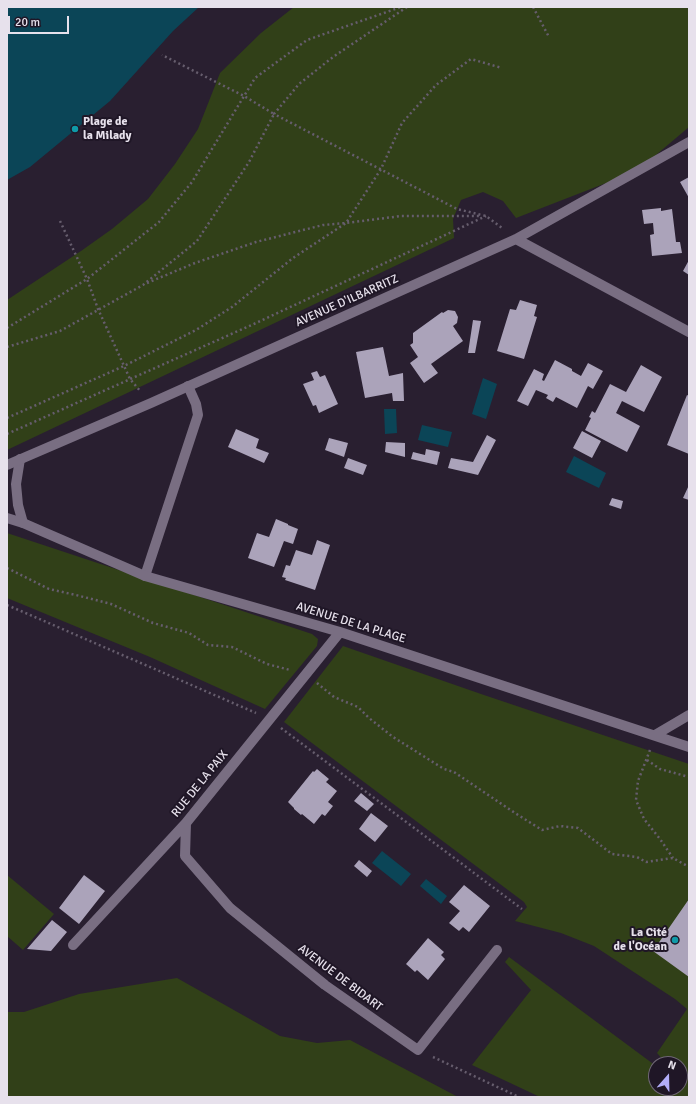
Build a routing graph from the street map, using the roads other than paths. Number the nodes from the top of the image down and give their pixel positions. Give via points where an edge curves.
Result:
1 (689, 142) edge
2 (516, 239) junction
3 (689, 332) edge
4 (188, 386) junction
5 (20, 459) junction
6 (7, 465) edge
7 (7, 518) edge
8 (23, 523) junction
9 (144, 576) junction
10 (340, 632) junction
11 (689, 715) edge
12 (655, 735) junction
13 (689, 747) edge
14 (186, 823) junction
15 (73, 945) dead end
16 (497, 950) dead end

1 - 2 street, AVENUE D'ILBARRITZ
2 - 3 street
2 - 4 street, AVENUE D'ILBARRITZ
4 - 5 street, AVENUE D'ILBARRITZ
4 - 9 street via 198,415
5 - 6 street, AVENUE D'ILBARRITZ
5 - 8 street via 16,484
7 - 8 street, AVENUE DE LA PLAGE
8 - 9 street, AVENUE DE LA PLAGE
9 - 10 street, AVENUE DE LA PLAGE
10 - 12 street, AVENUE DE LA PLAGE
10 - 14 street, RUE DE LA PAIX
11 - 12 street
12 - 13 street, AVENUE DE LA PLAGE
14 - 15 street, RUE DE LA PAIX
14 - 16 street, AVENUE DE BIDART via 186,856 230,908 325,985 418,1050

